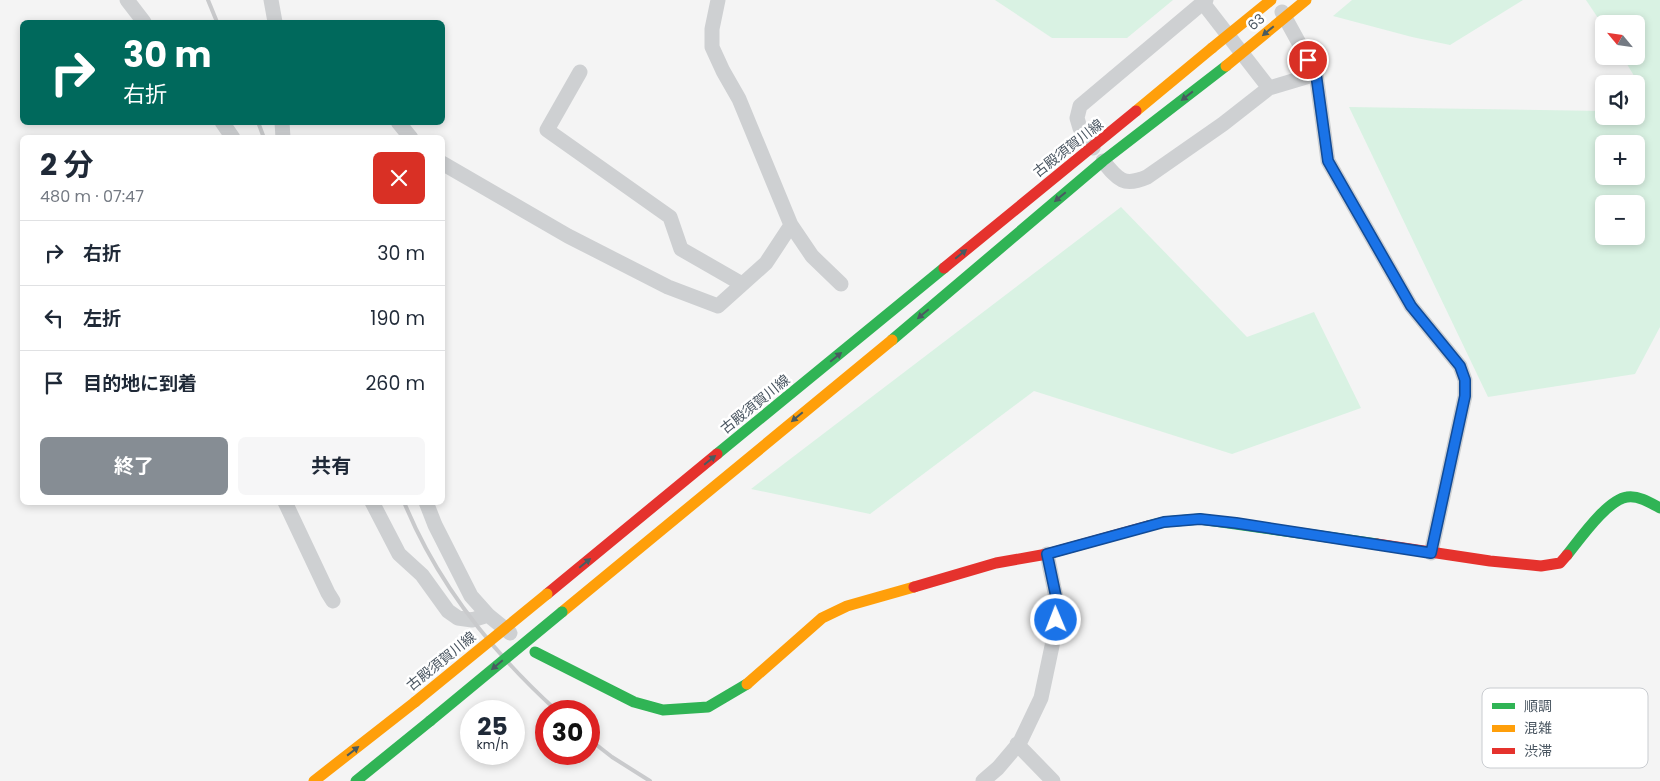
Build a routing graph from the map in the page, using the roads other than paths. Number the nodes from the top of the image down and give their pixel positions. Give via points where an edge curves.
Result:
1 (126, 0) edge
2 (271, 0) edge
3 (718, 0) edge
4 (1271, 0) edge
5 (1275, 0) edge
6 (1306, 0) edge
7 (1204, 1) edge
8 (142, 20) edge
9 (275, 20) edge
10 (1212, 48) joint
11 (580, 72) dead end
12 (1316, 74) junction
13 (1269, 88) junction
14 (400, 125) edge
15 (409, 135) edge
16 (1093, 148) junction
17 (1103, 161) junction
18 (445, 165) edge
19 (791, 225) junction
20 (742, 284) junction
21 (841, 284) dead end
22 (286, 505) edge
23 (374, 505) edge
24 (427, 505) edge
25 (1660, 508) edge
26 (1431, 553) junction
27 (1047, 554) junction
28 (333, 600) dead end
29 (488, 615) junction
30 (535, 652) joint
31 (1017, 744) junction
32 (314, 781) edge
33 (356, 781) edge
34 (984, 781) edge
35 (1053, 781) edge

1 - 8 street
2 - 9 street
3 - 19 street via 712,47 739,99
4 - 10 main road, 63 / 63, bridge
5 - 12 street
6 -> 17 main road, 63 / 63, bridge
7 - 13 street
7 - 16 street via 1080,106 1077,118 1080,128
10 - 16 main road, 古殿須賀川線 / 63
11 - 20 street via 547,130 670,217 681,249
12 - 13 street
12 - 26 street via 1328,161 1411,306 1460,366 1465,380 1465,396
13 - 17 street via 1148,177 1124,182 1115,177
14 - 15 street
32 -> 16 main road, 古殿須賀川線 / 63, bridge
17 -> 33 main road, 63, bridge via 913,322
18 - 20 street via 568,236 668,288 718,306
19 - 20 street via 766,263
19 - 21 street via 812,256
22 - 28 street
23 - 29 street via 400,554 422,575 448,611 458,618 472,620
24 - 29 street via 434,525 472,596
25 - 26 main road via 1629,496 1617,500 1560,563 1541,566
26 - 27 main road via 1200,519 1164,522
27 - 30 main road via 996,563 847,606 822,618 748,684 708,707 663,710 634,702
27 - 31 street via 1058,606 1052,646 1041,698
29 - 30 street
31 - 34 street
31 - 35 street

